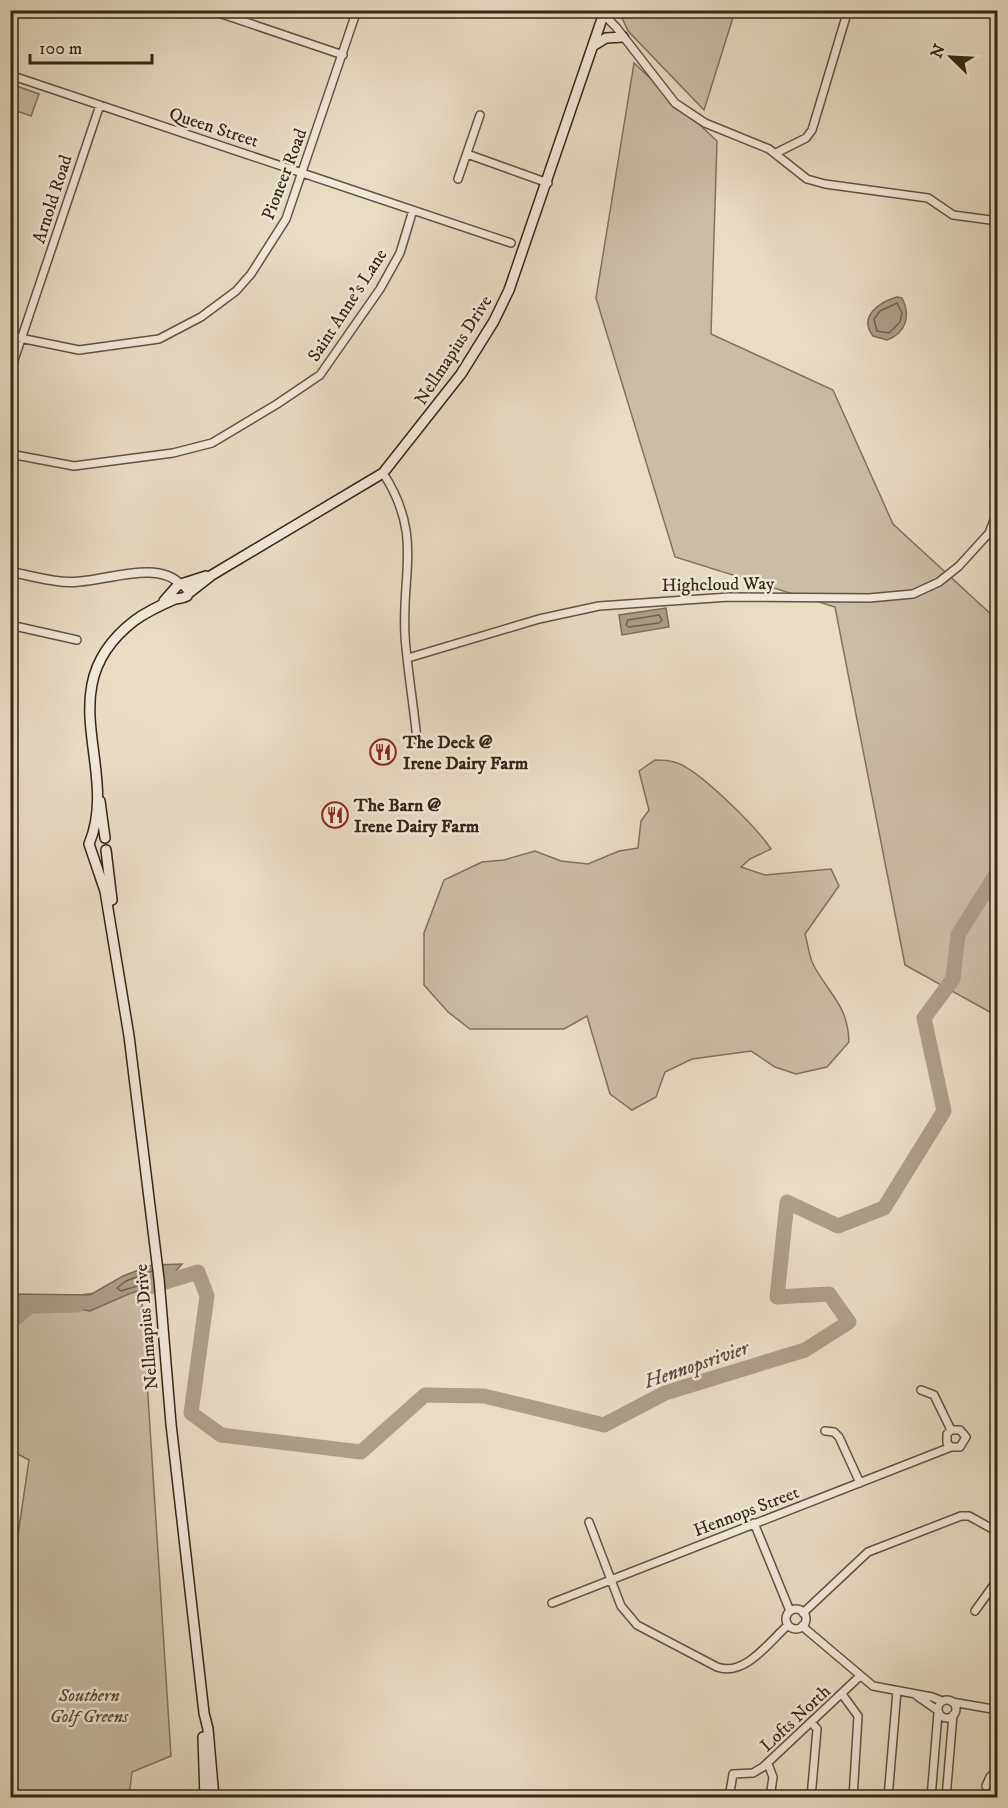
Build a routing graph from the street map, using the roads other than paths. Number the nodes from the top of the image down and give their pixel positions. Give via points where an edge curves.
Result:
1 (210, 10) edge
2 (357, 10) edge
3 (848, 10) edge
4 (601, 12) edge
5 (623, 36) junction
6 (593, 46) junction
7 (343, 55) junction
8 (10, 75) edge
9 (100, 105) junction
10 (480, 115) dead end
11 (776, 153) junction
12 (466, 154) junction
13 (302, 172) junction
14 (458, 179) dead end
15 (548, 183) junction
16 (413, 210) junction
17 (998, 221) edge
18 (511, 243) dead end
19 (10, 336) edge
20 (22, 337) junction
21 (10, 372) edge
22 (998, 414) edge
23 (10, 454) edge
24 (998, 471) edge
25 (383, 473) junction
26 (998, 510) edge
27 (10, 572) edge
28 (180, 590) junction
29 (10, 625) edge
30 (77, 640) dead end
31 (408, 658) junction
32 (417, 740) dead end
33 (96, 781) junction
34 (93, 837) junction
35 (105, 838) junction
36 (106, 850) junction
37 (93, 854) junction
38 (114, 939) junction
39 (921, 1390) dead end
40 (951, 1430) junction
41 (825, 1431) dead end
42 (951, 1447) junction
43 (860, 1483) junction
44 (589, 1522) dead end
45 (754, 1523) junction
46 (998, 1532) edge
47 (998, 1579) edge
48 (612, 1580) junction
49 (552, 1603) dead end
50 (790, 1611) junction
51 (975, 1611) dead end
52 (803, 1613) junction
53 (788, 1625) junction
54 (802, 1626) junction
55 (860, 1676) junction
56 (897, 1691) junction
57 (842, 1694) junction
58 (914, 1694) junction
59 (942, 1701) junction
60 (952, 1701) junction
61 (979, 1706) junction
62 (998, 1710) edge
63 (938, 1711) junction
64 (204, 1713) junction
65 (954, 1713) junction
66 (812, 1724) junction
67 (768, 1764) junction
68 (933, 1764) junction
69 (949, 1766) junction
70 (998, 1769) edge
71 (986, 1786) dead end
72 (205, 1797) edge
73 (214, 1797) edge
74 (729, 1797) edge
75 (770, 1797) edge
76 (811, 1797) edge
77 (853, 1797) edge
78 (888, 1797) edge
79 (931, 1797) edge
80 (946, 1797) edge

1 - 7 street
2 - 7 street, Pioneer Road
3 - 11 street via 812,130 806,138
4 - 5 street
4 - 6 main road, Nellmapius Drive
5 - 6 main road via 606,38
5 - 11 street via 669,97 688,113
6 - 15 main road, Nellmapius Drive
7 - 13 street, Pioneer Road
8 - 9 street, Queen Street
9 - 13 street, Queen Street
9 - 20 street, Arnold Road
10 - 12 street
11 - 17 street via 801,175 818,183 926,198 953,215
12 - 14 street
12 - 15 street
13 - 16 street, Queen Street
13 - 20 street, Pioneer Road via 286,219 251,274 223,303 187,326 159,339 96,350
15 - 25 main road, Nellmapius Drive via 494,321 438,407
16 - 18 street, Queen Street
16 - 23 street, Saint Anne's Lane via 400,253 380,290 320,375 277,404 212,443 173,453 74,466
19 - 20 street, Pioneer Road
20 - 21 street, Arnold Road
22 - 24 street via 994,444
25 - 28 main road, Nellmapius Drive
25 - 31 street via 402,507 408,536
26 - 31 street, Highcloud Way via 989,533 959,566 939,582 913,594 869,598 729,597 599,606 539,619
27 - 28 street via 66,582 161,573
28 - 33 main road, Nellmapius Drive via 119,634 92,678 90,706
29 - 30 street
31 - 32 street
33 - 34 main road, Nellmapius Drive
33 - 35 main road, Nellmapius Drive
34 - 35 main road
34 - 37 main road via 88,844
35 - 36 main road
36 - 37 main road via 100,855
36 - 38 main road, Nellmapius Drive
37 - 38 main road, Nellmapius Drive
38 - 64 main road, Nellmapius Drive via 160,1292
39 - 40 street via 934,1395
40 - 42 street via 946,1437
40 - 42 street via 960,1430 966,1437 963,1445
41 - 43 street via 839,1437
42 - 43 street, Hennops Street
43 - 45 street, Hennops Street
44 - 48 street
45 - 48 street, Hennops Street
45 - 50 street
46 - 52 street via 969,1516 961,1516 885,1544 861,1558
47 - 51 street
48 - 49 street, Hennops Street
48 - 53 street via 621,1606 632,1621 721,1669 740,1668
50 - 52 street via 797,1609
50 - 53 street
52 - 54 street
53 - 54 street
54 - 55 street
55 - 56 street via 873,1686
55 - 57 street, Lofts North
56 - 58 street
56 - 78 street
57 - 66 street, Lofts North
57 - 77 street via 858,1716
58 - 59 street
58 - 63 street
59 - 60 street
59 - 63 street
60 - 61 street
60 - 65 street
61 - 62 street
61 - 65 street
63 - 65 street via 944,1718
63 - 68 street
64 - 72 main road, Nellmapius Drive
64 - 73 main road, Nellmapius Drive
65 - 69 street
66 - 67 street, Lofts North
66 - 76 street via 817,1729
67 - 74 street, Lofts North via 753,1773 733,1774
67 - 75 street via 773,1777
68 - 69 street
68 - 79 street
69 - 80 street
70 - 71 street

